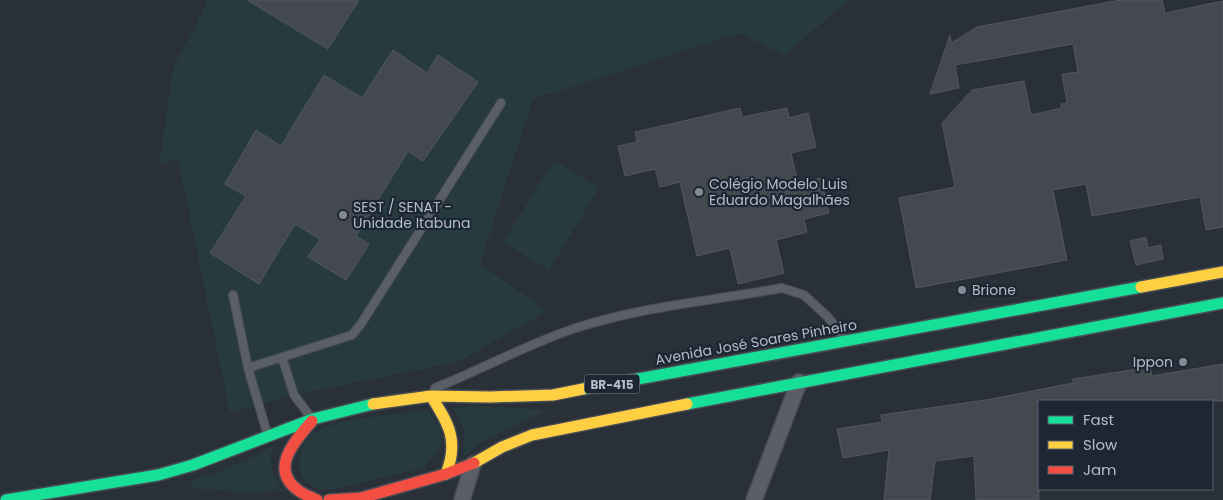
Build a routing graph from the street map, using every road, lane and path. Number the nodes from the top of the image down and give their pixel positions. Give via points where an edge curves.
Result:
1 (500, 103) dead end
2 (1223, 272) edge
3 (233, 295) dead end
4 (1223, 303) edge
5 (846, 341) junction
6 (282, 357) junction
7 (248, 368) junction
8 (799, 382) junction
9 (431, 396) junction
10 (404, 400) junction
11 (313, 419) junction
12 (268, 436) junction
13 (472, 464) junction
14 (446, 474) junction
15 (361, 499) edge
16 (6, 500) edge
17 (317, 500) edge
18 (329, 500) edge
19 (462, 500) edge
20 (754, 500) edge

1 - 6 lane via 352,335
2 - 5 main road, Avenida José Soares Pinheiro / BR-415
3 - 7 lane
4 - 8 main road, BR-415
5 - 9 main road, Avenida José Soares Pinheiro / BR-415 via 553,394
5 - 10 lane via 828,317 804,295 782,288 633,313 577,327 534,342 468,375
6 - 7 lane
6 - 11 lane via 294,395
7 - 12 lane
8 - 13 main road, BR-415 via 532,435
8 - 20 street
9 - 10 main road, Avenida José Soares Pinheiro / BR-415
9 - 14 main road via 446,419 454,441 452,462
10 - 11 main road, Avenida José Soares Pinheiro / BR-415
11 - 12 main road, Avenida José Soares Pinheiro / BR-415
11 - 17 main road via 288,449 284,463 296,488
12 - 16 main road, Avenida José Soares Pinheiro / BR-415 via 158,475
13 - 14 main road, BR-415
13 - 19 street
14 - 15 main road, BR-415
15 - 18 main road, BR-415

